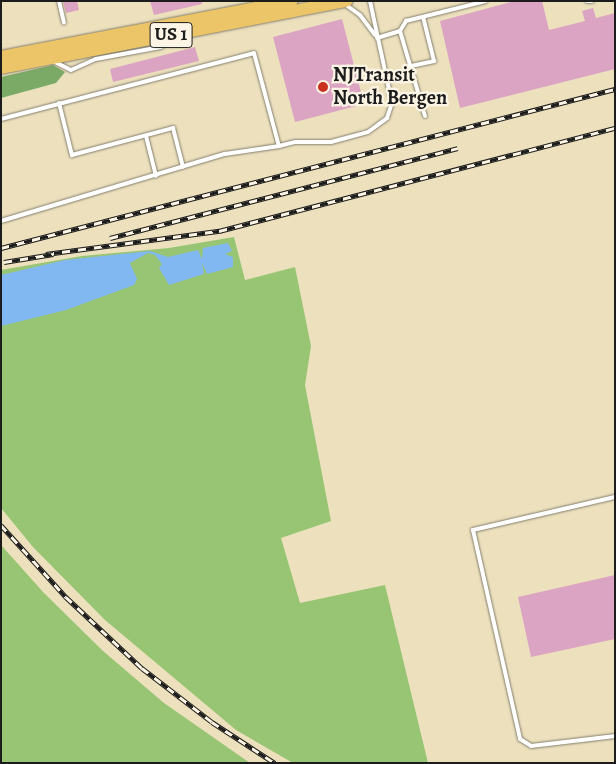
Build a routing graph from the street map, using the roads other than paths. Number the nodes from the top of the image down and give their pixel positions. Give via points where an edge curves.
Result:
1 (59, 1) edge
2 (370, 1) edge
3 (486, 1) edge
4 (586, 1) edge
5 (592, 1) edge
6 (288, 2) edge
7 (344, 2) edge
8 (423, 17) junction
9 (64, 22) dead end
10 (400, 31) junction
11 (377, 38) junction
12 (1, 57) edge
13 (411, 66) junction
14 (1, 68) edge
15 (59, 103) junction
16 (425, 116) dead end
17 (1, 119) edge
18 (146, 136) junction
19 (278, 146) junction
20 (183, 167) junction
21 (156, 176) junction
22 (1, 221) edge
23 (615, 497) edge
24 (615, 736) edge

1 - 9 lane
2 - 11 lane
3 - 8 lane
4 - 5 lane
6 - 12 highway, US 1
7 - 11 lane via 360,15
7 - 14 highway, US 1
8 - 10 lane via 406,21
8 - 13 lane via 434,61
10 - 11 lane
10 - 13 lane
11 - 19 lane via 392,98 390,113 383,124 368,132 331,142 295,142
13 - 16 lane
15 - 17 lane
15 - 18 lane via 72,155
15 - 19 lane via 254,53
18 - 20 lane via 174,128
18 - 21 lane
19 - 20 lane via 225,154
20 - 21 lane
21 - 22 lane
23 - 24 lane via 473,530 520,739 531,746

